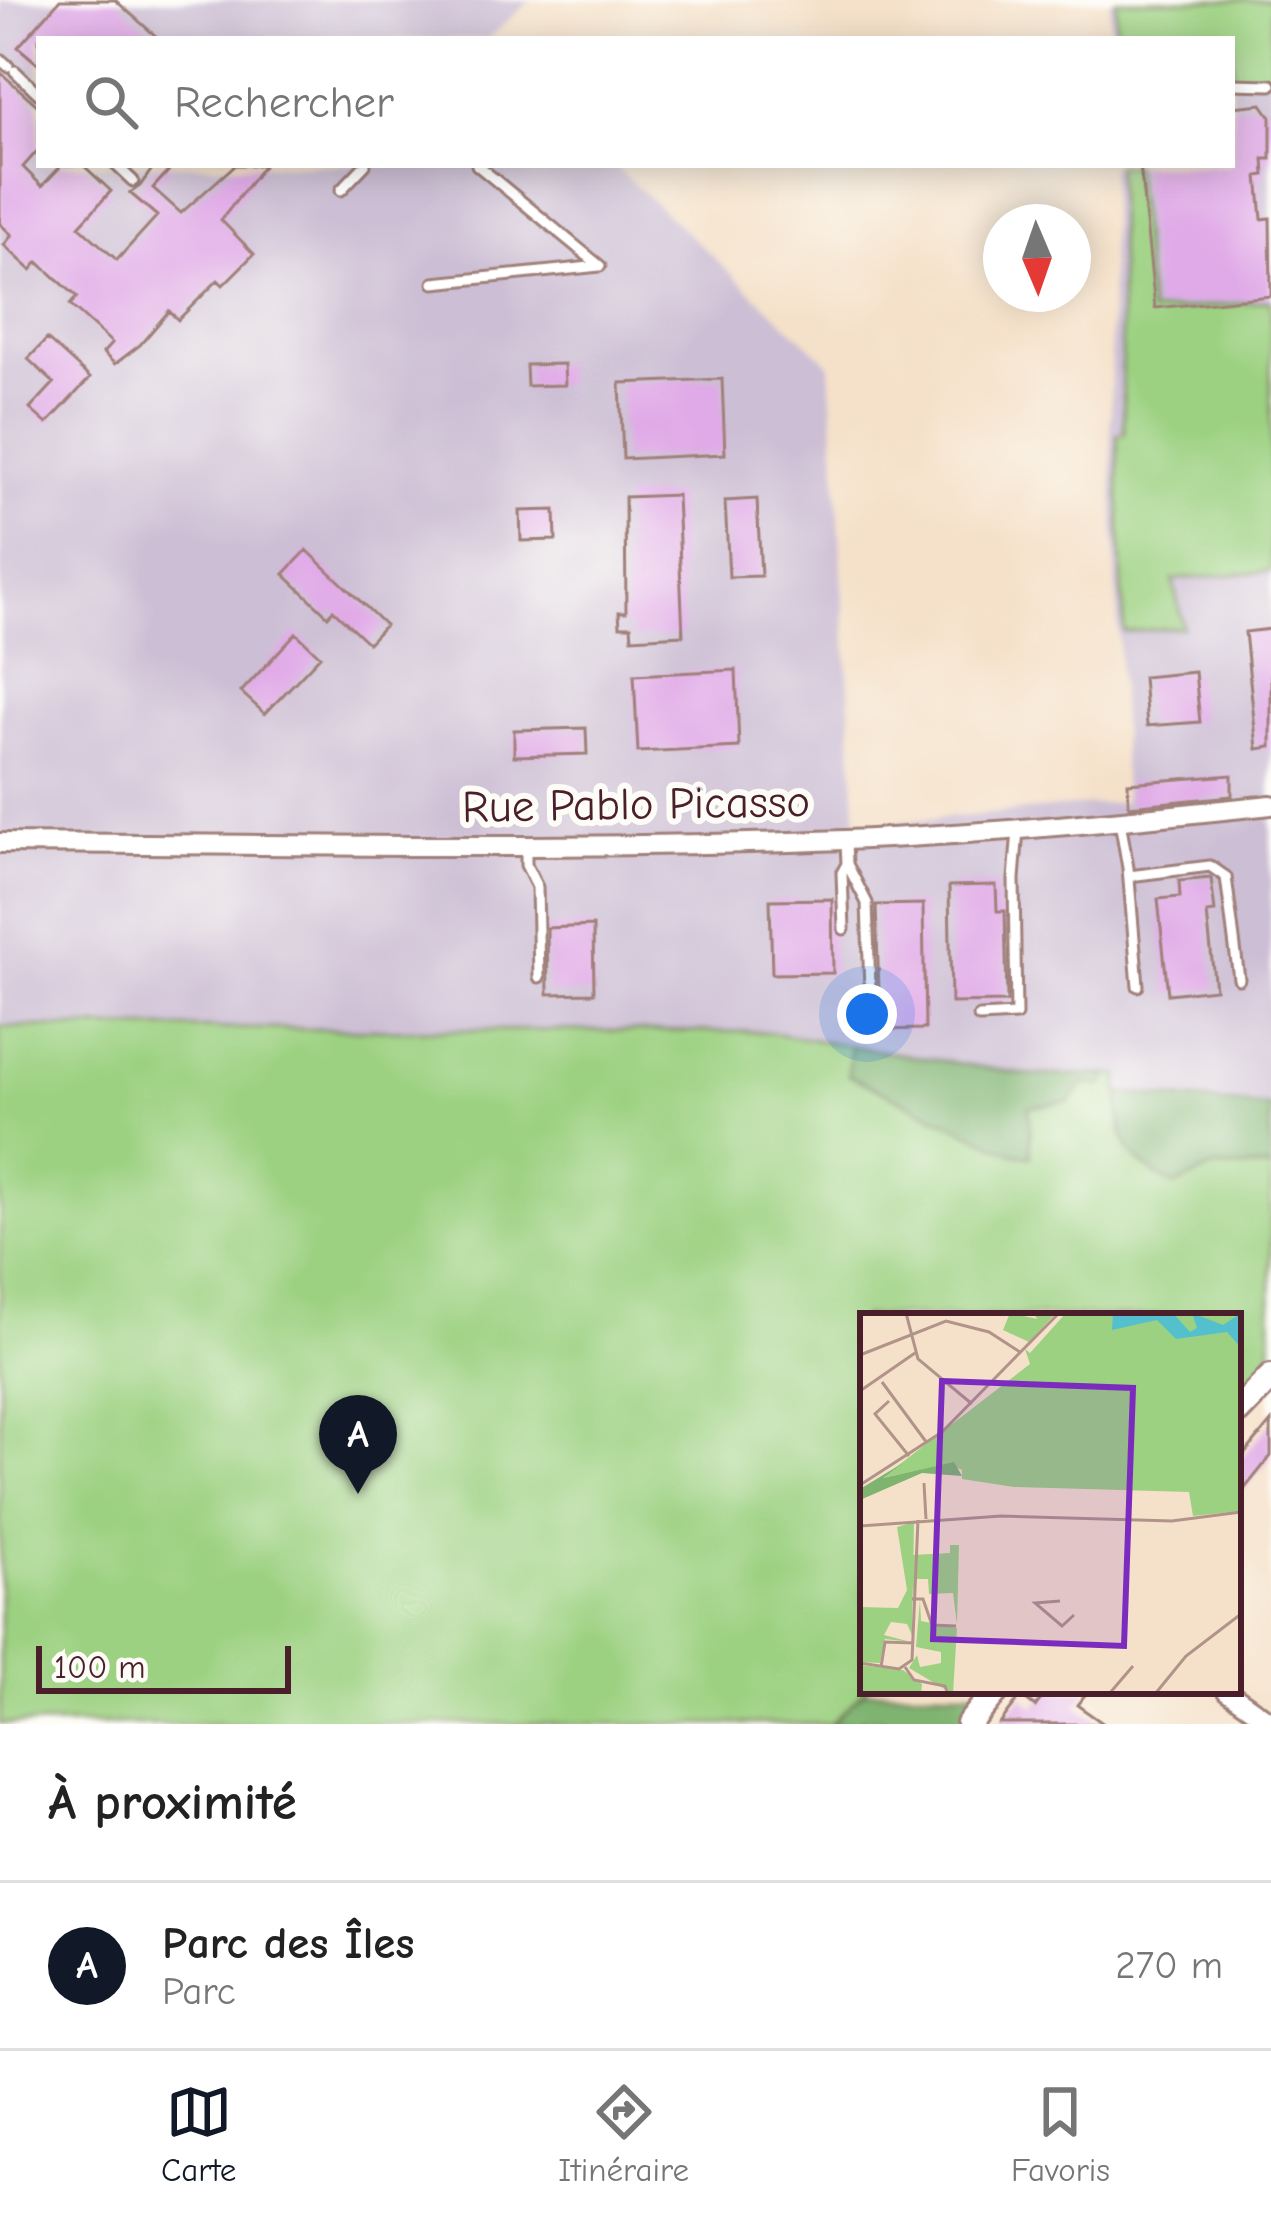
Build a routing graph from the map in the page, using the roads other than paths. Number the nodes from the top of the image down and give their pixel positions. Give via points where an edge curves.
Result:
1 (8, 65) edge
2 (1235, 84) edge
3 (1271, 85) edge
4 (36, 91) edge
5 (119, 168) edge
6 (361, 168) edge
7 (481, 168) edge
8 (133, 181) dead end
9 (341, 190) dead end
10 (434, 283) dead end
11 (1271, 805) edge
12 (1120, 821) junction
13 (1018, 830) junction
14 (846, 839) junction
15 (0, 843) edge
16 (526, 845) junction
17 (847, 863) junction
18 (1129, 875) junction
19 (844, 928) dead end
20 (538, 977) dead end
21 (1239, 979) dead end
22 (1138, 986) dead end
23 (979, 1017) dead end
24 (871, 1018) dead end
25 (1271, 1377) edge
26 (1241, 1408) edge
27 (994, 1694) edge
28 (1231, 1694) edge
29 (1271, 1721) edge
30 (969, 1724) edge

1 - 4 lane
2 - 3 lane
5 - 8 lane
6 - 9 lane
7 - 10 lane via 600,266
11 - 12 street, Rue Pablo Picasso
12 - 13 street, Rue Pablo Picasso
12 - 18 lane
13 - 14 street, Rue Pablo Picasso
13 - 23 lane via 1016,1016
14 - 16 street, Rue Pablo Picasso
14 - 17 lane
15 - 16 street, Rue Pablo Picasso
16 - 20 lane via 537,887
17 - 19 lane
17 - 24 lane via 867,903
18 - 21 lane via 1220,869
18 - 22 lane
25 - 26 street
27 - 30 street
28 - 29 street

